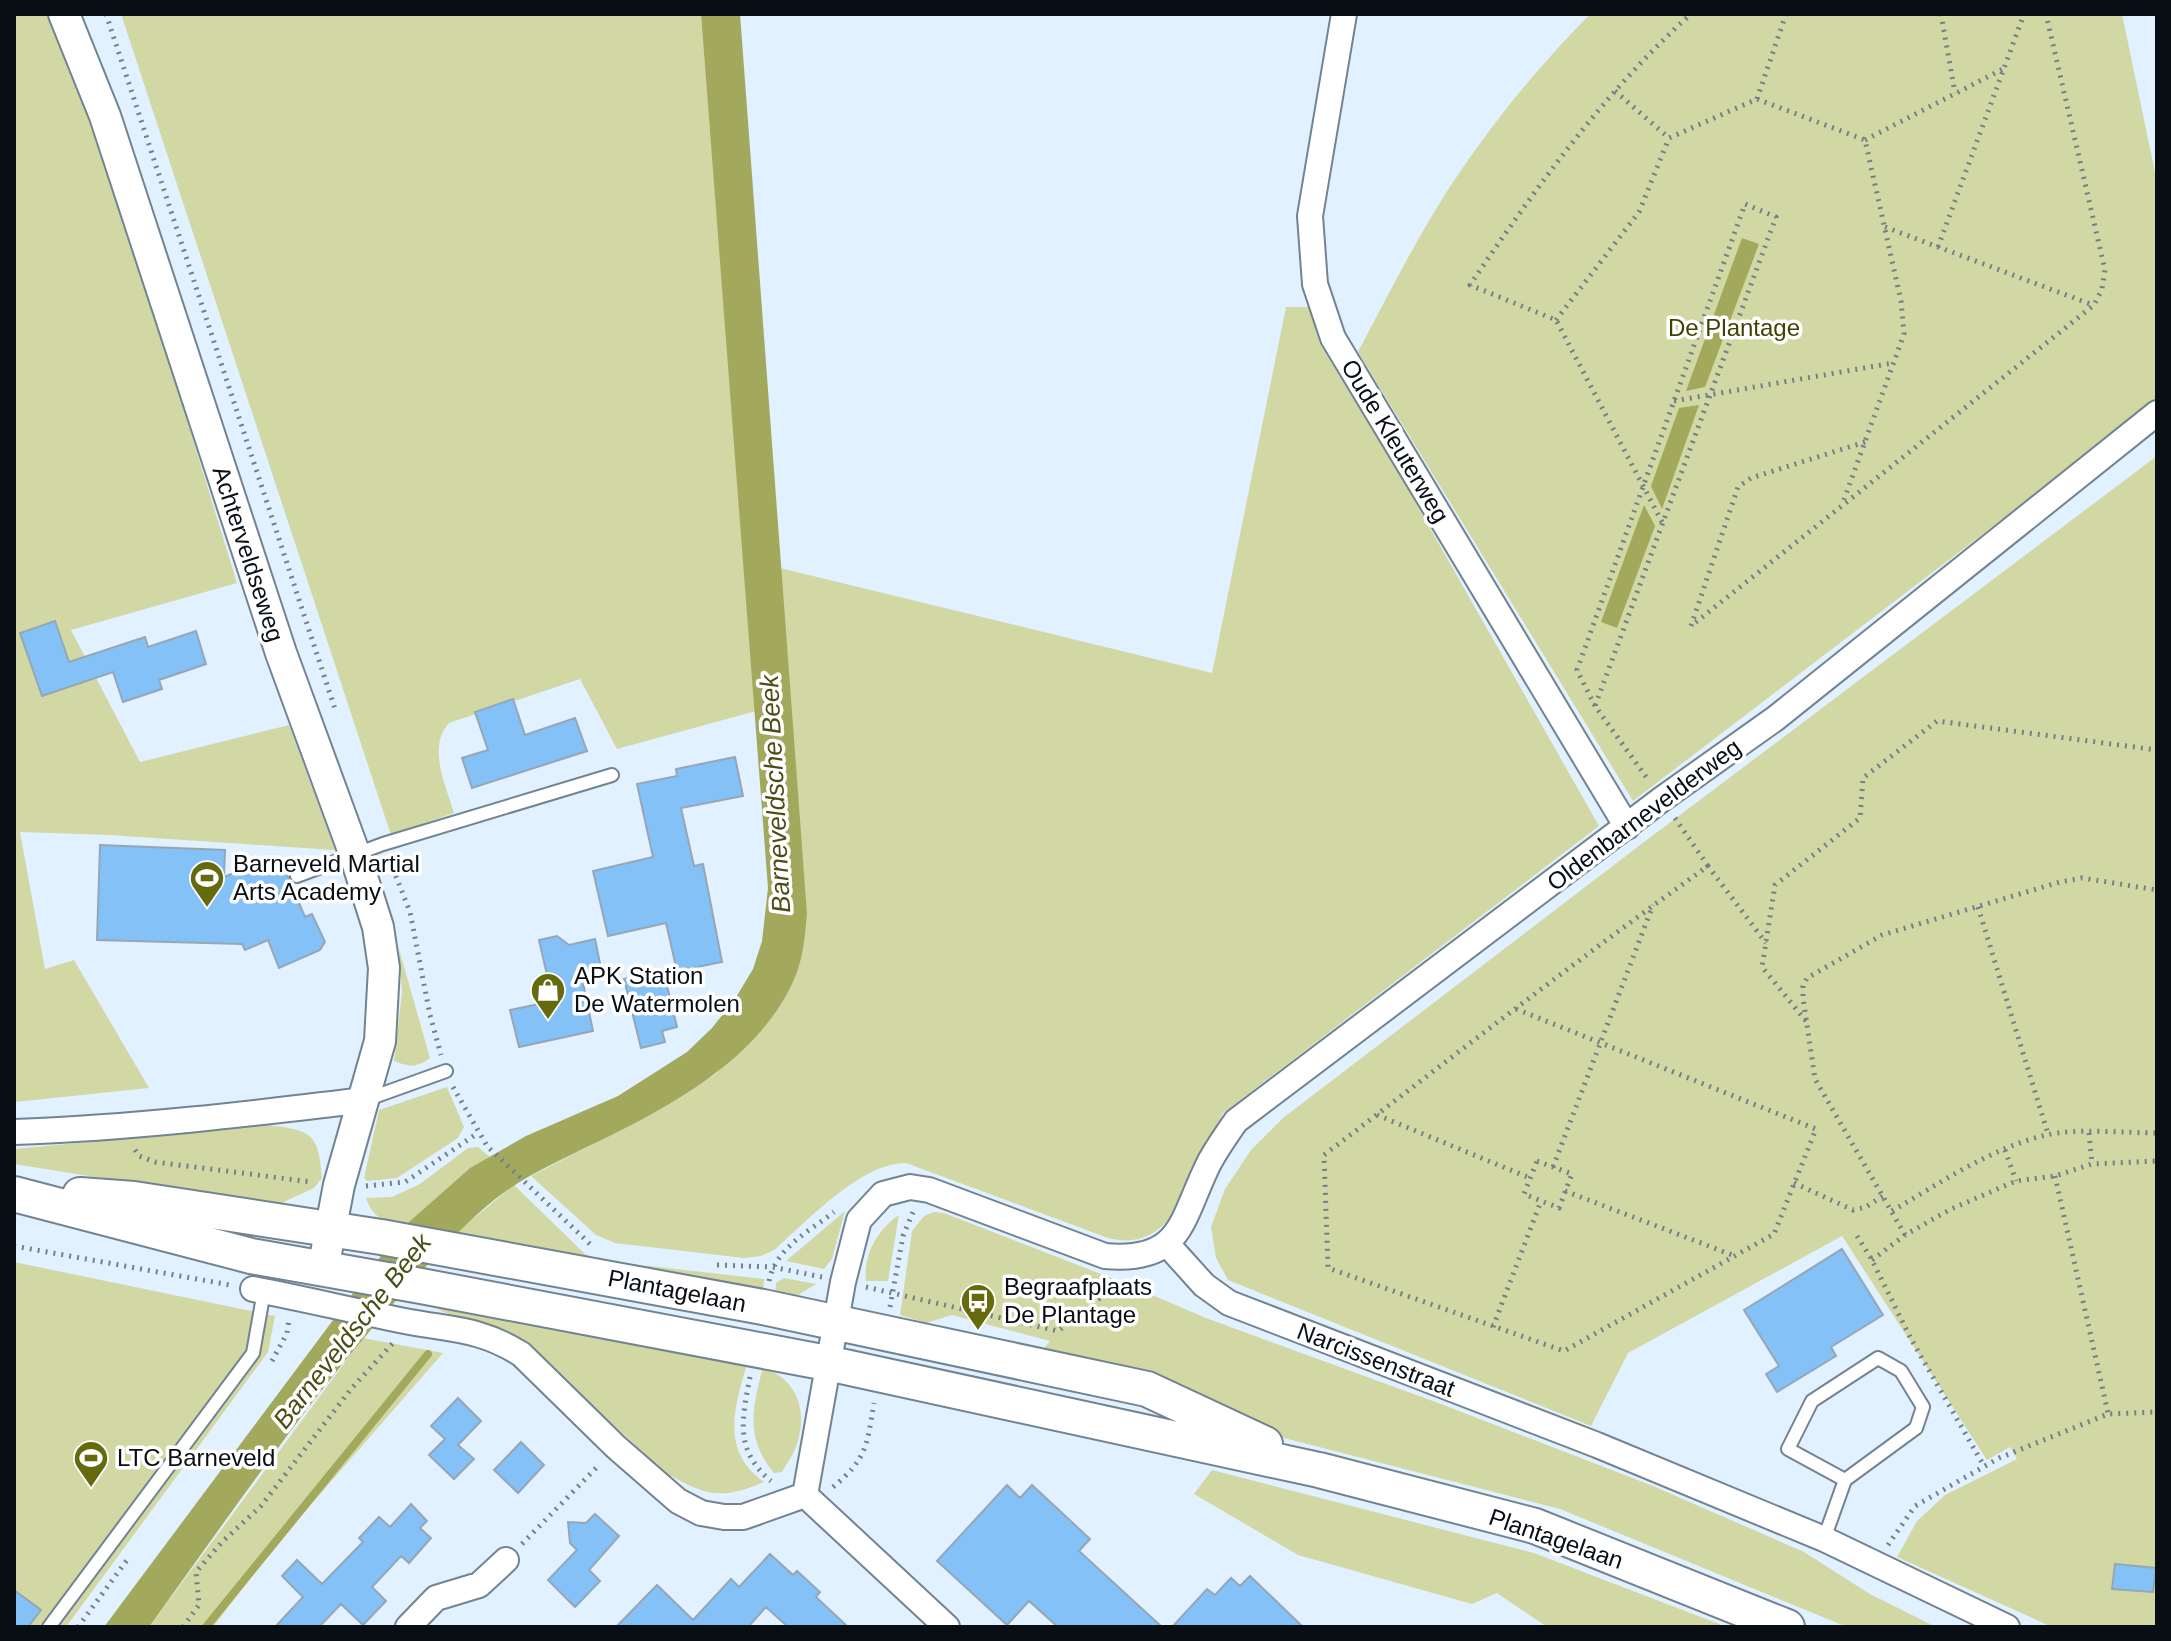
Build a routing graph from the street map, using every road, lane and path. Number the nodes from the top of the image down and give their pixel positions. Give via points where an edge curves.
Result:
1 (64, 14) edge
2 (106, 14) edge
3 (1344, 14) edge
4 (1691, 14) edge
5 (1786, 14) edge
6 (1941, 14) edge
7 (2024, 14) edge
8 (2046, 14) edge
9 (2004, 68) junction
10 (1615, 91) junction
11 (1955, 93) junction
12 (1757, 99) junction
13 (1669, 138) junction
14 (1865, 140) junction
15 (1884, 227) junction
16 (1938, 247) junction
17 (2094, 305) junction
18 (1556, 320) junction
19 (1894, 363) junction
20 (1710, 395) junction
21 (1674, 401) junction
22 (2157, 413) edge
23 (1865, 442) junction
24 (1643, 486) junction
25 (1841, 506) junction
26 (1662, 523) junction
27 (1595, 706) junction
28 (338, 716) dead end
29 (2157, 750) edge
30 (612, 775) dead end
31 (1662, 799) junction
32 (1627, 827) junction
33 (383, 844) junction
34 (355, 855) junction
35 (1708, 866) junction
36 (297, 876) dead end
37 (2157, 890) edge
38 (1654, 904) junction
39 (1978, 907) junction
40 (1766, 943) junction
41 (1516, 1009) junction
42 (1807, 1022) junction
43 (1601, 1042) junction
44 (446, 1071) junction
45 (365, 1100) junction
46 (1377, 1115) junction
47 (125, 1124) junction
48 (14, 1132) edge
49 (478, 1133) junction
50 (2089, 1133) junction
51 (2157, 1133) edge
52 (2048, 1134) junction
53 (2005, 1150) junction
54 (2157, 1161) edge
55 (2092, 1164) junction
56 (1553, 1167) junction
57 (2055, 1176) junction
58 (1530, 1178) junction
59 (2016, 1181) junction
60 (1794, 1183) junction
61 (339, 1185) junction
62 (929, 1190) junction
63 (1565, 1191) junction
64 (14, 1192) edge
65 (883, 1194) junction
66 (1883, 1196) junction
67 (1541, 1201) junction
68 (1892, 1211) junction
69 (331, 1229) junction
70 (1905, 1235) junction
71 (1857, 1236) dead end
72 (1167, 1244) junction
73 (14, 1246) edge
74 (600, 1249) dead end
75 (1735, 1256) junction
76 (1872, 1260) junction
77 (713, 1265) dead end
78 (772, 1267) junction
79 (338, 1272) junction
80 (1126, 1278) dead end
81 (258, 1290) junction
82 (893, 1294) junction
83 (763, 1307) junction
84 (411, 1322) junction
85 (836, 1322) junction
86 (1493, 1327) junction
87 (885, 1333) junction
88 (756, 1350) junction
89 (827, 1363) junction
90 (878, 1375) junction
91 (2157, 1412) edge
92 (2108, 1414) junction
93 (616, 1447) junction
94 (1984, 1466) junction
95 (1319, 1470) junction
96 (1845, 1480) junction
97 (805, 1495) junction
98 (1824, 1539) junction
99 (506, 1560) joint
100 (1875, 1563) junction
101 (49, 1627) edge
102 (183, 1627) edge
103 (408, 1627) edge
104 (947, 1627) edge
105 (1787, 1627) edge
106 (2007, 1627) edge

1 - 34 street, Achterveldseweg via 105,116 281,653
2 - 28 path, Achterveldseweg
3 - 32 street, Oude Kleuterweg via 1310,216 1315,284 1333,338
4 - 10 path
5 - 12 path
6 - 11 path
7 - 9 path
8 - 17 path via 2105,270
9 - 11 path
9 - 16 path
10 - 13 path
10 - 18 path via 1531,195 1470,285
11 - 14 path
12 - 13 path
12 - 14 path
13 - 18 path via 1639,212
14 - 15 path
15 - 16 path
15 - 19 path via 1905,319
16 - 17 path
17 - 25 path
18 - 24 path
19 - 20 path
19 - 23 path
20 - 21 path
20 - 21 path via 1776,217 1745,204
20 - 26 path
21 - 24 path
22 - 31 street, Oldenbarnevelderweg via 1776,718
23 - 25 path
23 - 25 path via 1751,478 1738,487 1691,626
24 - 26 path
24 - 27 path via 1577,670
26 - 27 path
27 - 31 path
29 - 40 path via 1937,721 1863,778 1860,818 1775,885
30 - 33 lane
31 - 32 street, Oldenbarnevelderweg
31 - 35 path
32 - 72 street, Oldenbarnevelderweg via 1236,1121 1209,1162 1183,1225
33 - 34 lane
33 - 44 path via 410,912
34 - 36 lane
34 - 45 street, Achterveldseweg via 378,927 384,968 380,1041
35 - 38 path
35 - 40 path
37 - 39 path via 2082,878
38 - 41 path
38 - 43 path
39 - 42 path via 1882,935 1807,978
39 - 52 path
40 - 42 path via 1762,967
41 - 43 path
41 - 46 path
42 - 66 path via 1821,1093
43 - 56 path
43 - 60 path via 1816,1129
44 - 45 lane
44 - 49 path
45 - 47 street
45 - 61 street, Achterveldseweg
46 - 58 path
46 - 86 path via 1324,1155 1328,1268
47 - 48 street
47 - 61 path via 139,1156 155,1162
49 - 61 path via 405,1182
49 - 74 path via 527,1187
50 - 51 path
50 - 52 path
50 - 55 path
52 - 53 path
53 - 59 path
53 - 68 path
54 - 55 path
55 - 57 path
56 - 58 path via 1537,1161
56 - 63 path via 1572,1174
57 - 59 path
57 - 92 path
58 - 67 path via 1524,1194
59 - 70 path
60 - 66 path via 1853,1210
60 - 75 path via 1774,1234
61 - 69 street, Achterveldseweg
62 - 65 street via 910,1187
62 - 72 street via 1105,1256 1146,1256
62 - 82 path via 903,1236
63 - 67 path via 1559,1208
63 - 75 path
64 - 69 main road, Plantagelaan via 134,1199
64 - 79 main road, Plantagelaan via 251,1256
65 - 78 path via 846,1203 781,1252
65 - 85 street via 859,1220
66 - 68 path
67 - 86 path
68 - 70 path
69 - 79 street, Achterveldseweg
69 - 83 main road, Plantagelaan
70 - 76 path
71 - 76 path
72 - 98 street, Narcissenstraat via 1204,1285 1229,1303
73 - 81 path
75 - 86 path via 1564,1351
76 - 94 path
77 - 78 path
78 - 83 path
79 - 88 main road, Plantagelaan
80 - 82 path via 1058,1331
81 - 84 street
81 - 101 lane via 253,1353
82 - 87 path
83 - 85 main road, Plantagelaan
84 - 93 street via 463,1329 506,1344
84 - 102 path via 351,1389 261,1506 196,1572 199,1605
85 - 87 main road, Plantagelaan
85 - 89 street
87 - 95 main road, Plantagelaan via 1147,1389
88 - 89 main road, Plantagelaan
88 - 97 path via 742,1421 744,1442 758,1470
89 - 90 main road, Plantagelaan
89 - 97 street
90 - 95 main road, Plantagelaan
90 - 97 path via 866,1448 852,1472 826,1493
91 - 92 path
92 - 94 path
93 - 97 street via 678,1501 701,1513 743,1517
93 - 99 path
94 - 100 path via 1915,1506
95 - 105 main road, Plantagelaan via 1535,1526
96 - 96 lane via 1916,1428 1923,1407 1901,1371 1878,1358 1812,1401 1788,1449
96 - 98 lane
97 - 104 street
98 - 100 street, Narcissenstraat
99 - 103 street via 479,1585 436,1598
100 - 106 street, Narcissenstraat

